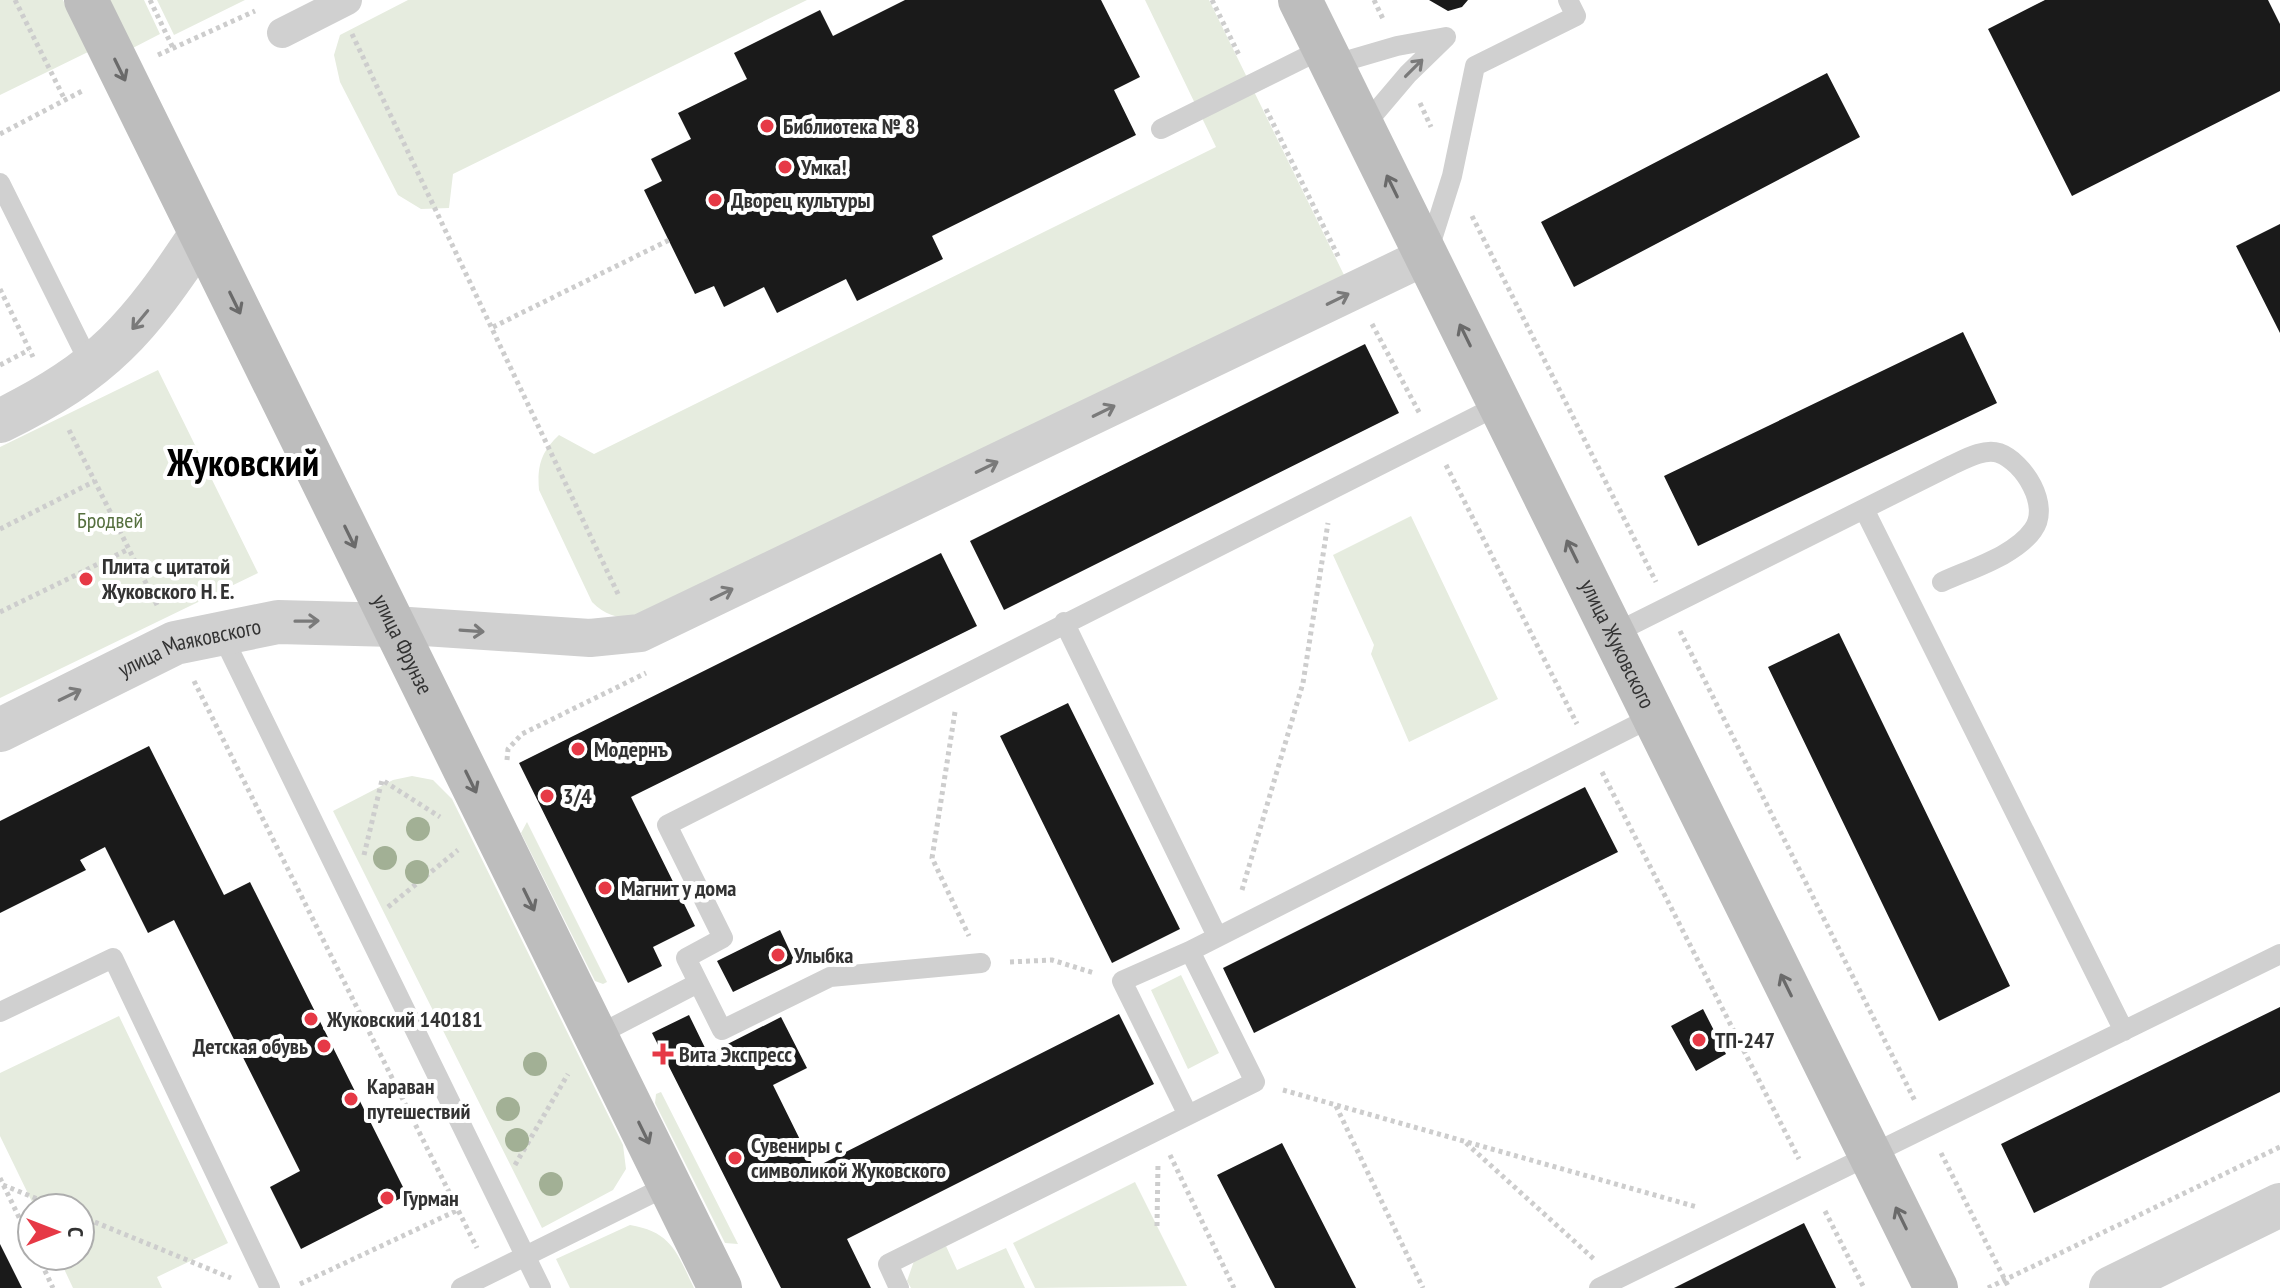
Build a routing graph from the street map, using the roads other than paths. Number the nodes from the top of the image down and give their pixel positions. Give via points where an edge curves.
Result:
1 (86, 0) edge
2 (1300, 0) edge
3 (1568, 0) edge
4 (342, 2) edge
5 (282, 33) dead end
6 (1328, 56) junction
7 (1363, 127) junction
8 (1161, 129) dead end
9 (0, 183) edge
10 (201, 234) junction
11 (1426, 256) junction
12 (92, 368) junction
13 (1499, 405) junction
14 (0, 421) edge
15 (1864, 509) junction
16 (1942, 582) dead end
17 (1064, 622) junction
18 (394, 625) junction
19 (221, 633) junction
20 (1613, 634) junction
21 (1654, 716) junction
22 (0, 730) edge
23 (1224, 933) junction
24 (1190, 951) junction
25 (2280, 954) edge
26 (981, 963) road end
27 (698, 983) junction
28 (0, 1012) edge
29 (2124, 1031) junction
30 (601, 1045) junction
31 (1188, 1115) junction
32 (1870, 1155) junction
33 (669, 1185) junction
34 (2280, 1205) edge
35 (525, 1256) junction
36 (1608, 1284) edge
37 (270, 1288) edge
38 (461, 1288) edge
39 (541, 1288) edge
40 (720, 1288) edge
41 (899, 1288) edge
42 (1936, 1288) edge
43 (2111, 1288) edge

1 -> 10 main road, улица Фрунзе
2 - 6 main road, улица Жуковского
3 - 11 lane via 1576,16 1475,66 1452,176
4 - 5 street
6 - 7 main road, улица Жуковского
7 -> 6 lane via 1446,37
6 - 8 lane via 1253,83
11 -> 7 main road, улица Жуковского
9 - 12 lane
10 -> 12 street via 144,316
10 -> 18 main road, улица Фрунзе
13 -> 11 main road, улица Жуковского
18 -> 11 street via 590,638 640,633
12 - 14 street
13 - 17 lane
20 -> 13 main road, улица Жуковского
15 - 16 lane via 1975,454 1997,452 2016,464 2038,503 2036,528 2021,543
15 - 20 lane
15 - 29 lane
17 - 23 lane
17 - 27 lane via 667,825 723,938 686,958
19 -> 18 street, улица Маяковского via 278,622
18 -> 30 main road, улица Фрунзе via 483,834
22 -> 19 street, улица Маяковского via 175,643
19 - 35 lane
20 - 21 main road, улица Жуковского
21 - 23 lane
32 -> 21 main road, улица Жуковского
23 - 24 lane
24 - 31 lane via 1255,1082
24 - 31 lane via 1122,981
25 - 29 lane
26 - 27 lane via 830,977 722,1030
27 - 30 lane
28 - 37 lane via 113,958
29 - 32 lane
30 -> 33 main road, улица Фрунзе
31 - 41 lane via 888,1264
32 - 36 lane
42 -> 32 main road, улица Жуковского
33 - 35 lane
33 - 40 main road, улица Фрунзе
34 - 43 street
35 - 38 lane
35 - 39 lane

